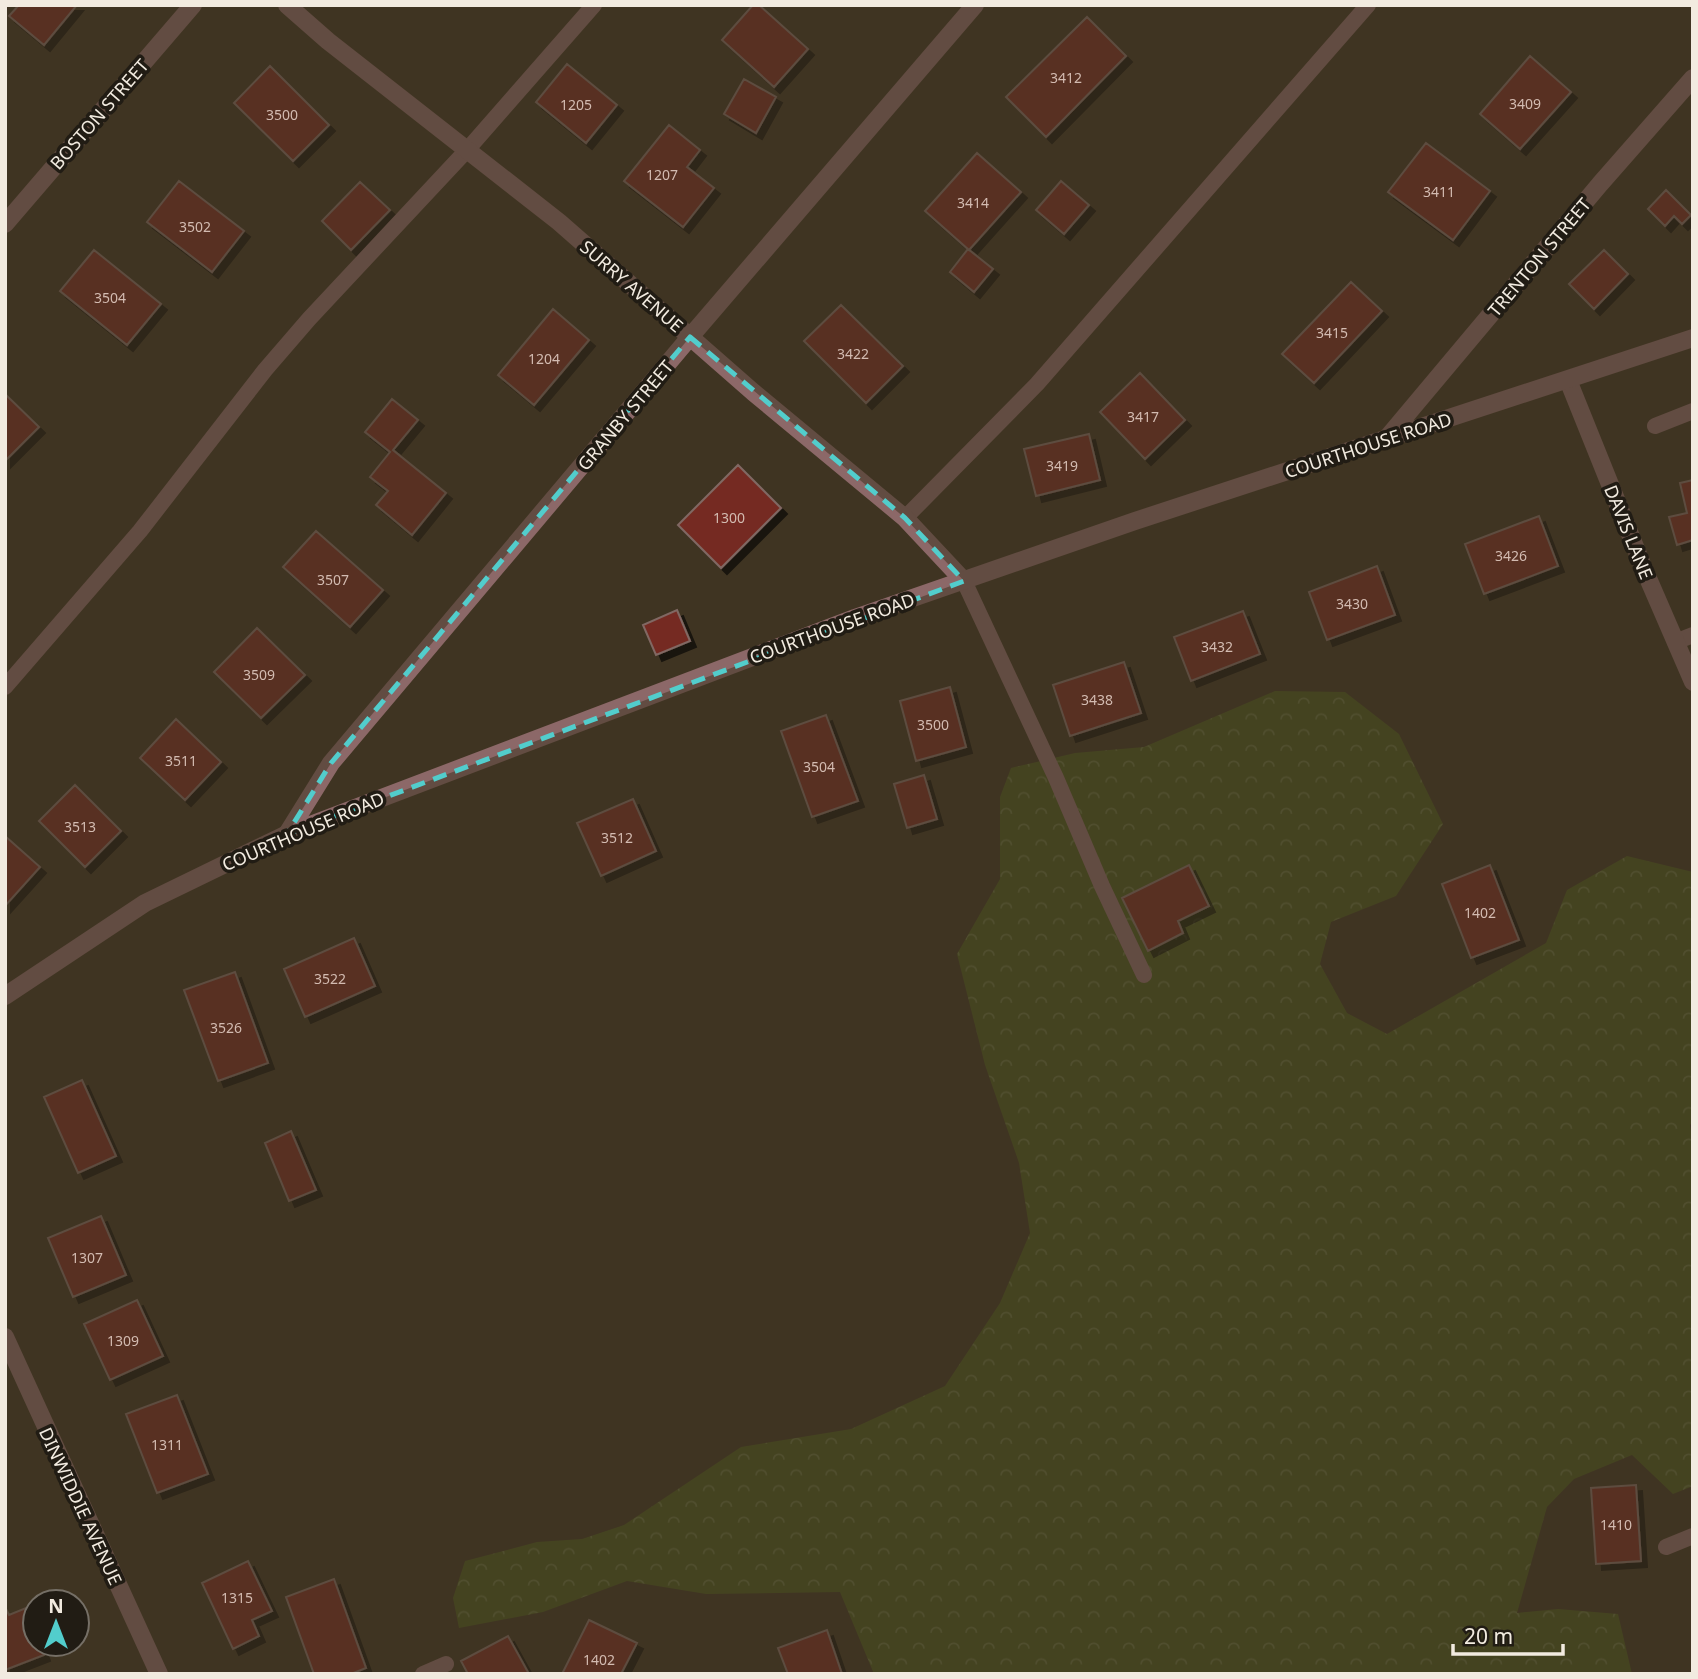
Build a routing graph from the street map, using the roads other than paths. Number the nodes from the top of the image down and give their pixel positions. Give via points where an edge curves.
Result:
1 (193, 5) edge
2 (287, 5) edge
3 (594, 5) edge
4 (975, 5) edge
5 (1368, 5) edge
6 (1693, 78) edge
7 (467, 150) junction
8 (5, 224) edge
9 (691, 337) junction
10 (1693, 338) edge
11 (1568, 380) junction
12 (1693, 411) edge
13 (1655, 426) dead end
14 (1388, 438) junction
15 (905, 518) junction
16 (964, 581) junction
17 (1693, 635) edge
18 (1675, 642) junction
19 (1693, 682) edge
20 (5, 687) edge
21 (287, 834) junction
22 (1144, 975) dead end
23 (5, 996) edge
24 (5, 1337) edge
25 (1693, 1536) edge
26 (1666, 1547) dead end
27 (446, 1664) dead end
28 (159, 1674) edge
29 (423, 1674) edge

1 - 8 street, BOSTON STREET
2 - 7 street, SURRY AVENUE
3 - 7 lane
4 - 9 street, GRANBY STREET
5 - 15 lane via 1037,384
6 - 14 street, TRENTON STREET
7 - 9 street, SURRY AVENUE via 559,222
7 - 20 lane via 265,370 140,531
9 - 15 street, SURRY AVENUE
9 - 21 street, GRANBY STREET via 331,763
10 - 11 street, COURTHOUSE ROAD
11 - 14 street, COURTHOUSE ROAD
11 - 18 street, DAVIS LANE
12 - 13 lane
14 - 16 street, COURTHOUSE ROAD
15 - 16 street, SURRY AVENUE
16 - 21 street, COURTHOUSE ROAD
16 - 22 lane
17 - 18 lane
18 - 19 street, DAVIS LANE
21 - 23 street, COURTHOUSE ROAD via 145,903
24 - 28 street, DINWIDDIE AVENUE
25 - 26 lane
27 - 29 lane

